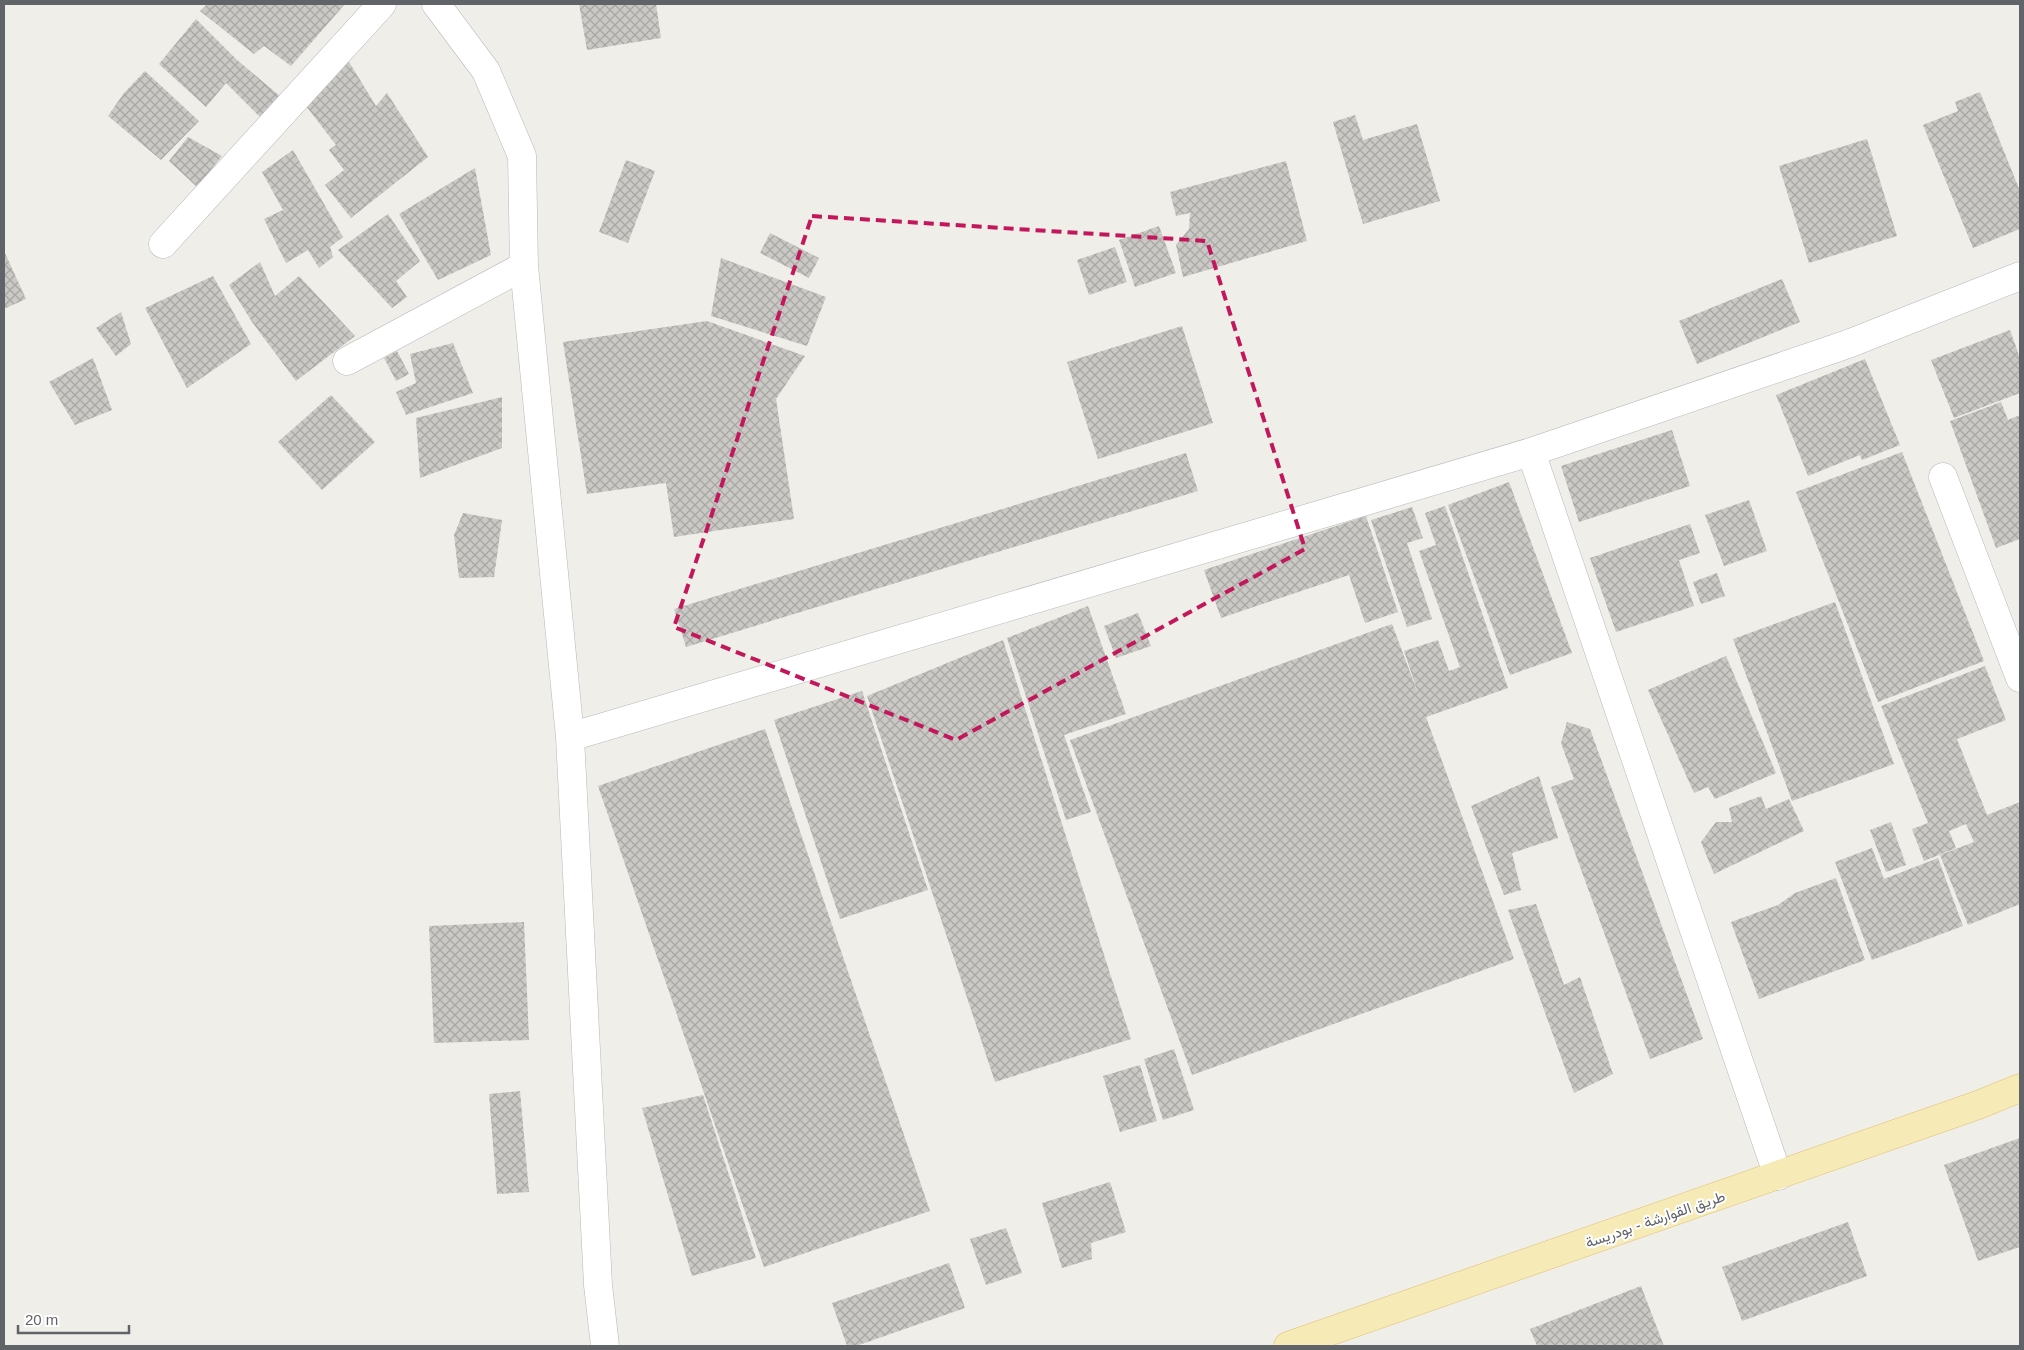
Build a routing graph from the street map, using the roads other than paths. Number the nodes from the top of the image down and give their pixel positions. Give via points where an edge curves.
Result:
1 (382, 4) edge
2 (436, 4) edge
3 (163, 244) dead end
4 (524, 266) junction
5 (2020, 276) edge
6 (347, 361) dead end
7 (1531, 452) junction
8 (1942, 477) dead end
9 (2020, 678) edge
10 (570, 737) junction
11 (2020, 1088) edge
12 (1778, 1176) junction
13 (605, 1346) edge
14 (1288, 1346) edge

1 - 3 street
2 - 4 street via 486,71 522,156
4 - 6 street
4 - 10 street
5 - 7 street via 1848,344
7 - 10 street
7 - 12 street
8 - 9 street
10 - 13 street via 598,1285
11 - 12 main road, طريق القوارشة - بودريسة
12 - 14 main road, طريق القوارشة - بودريسة

